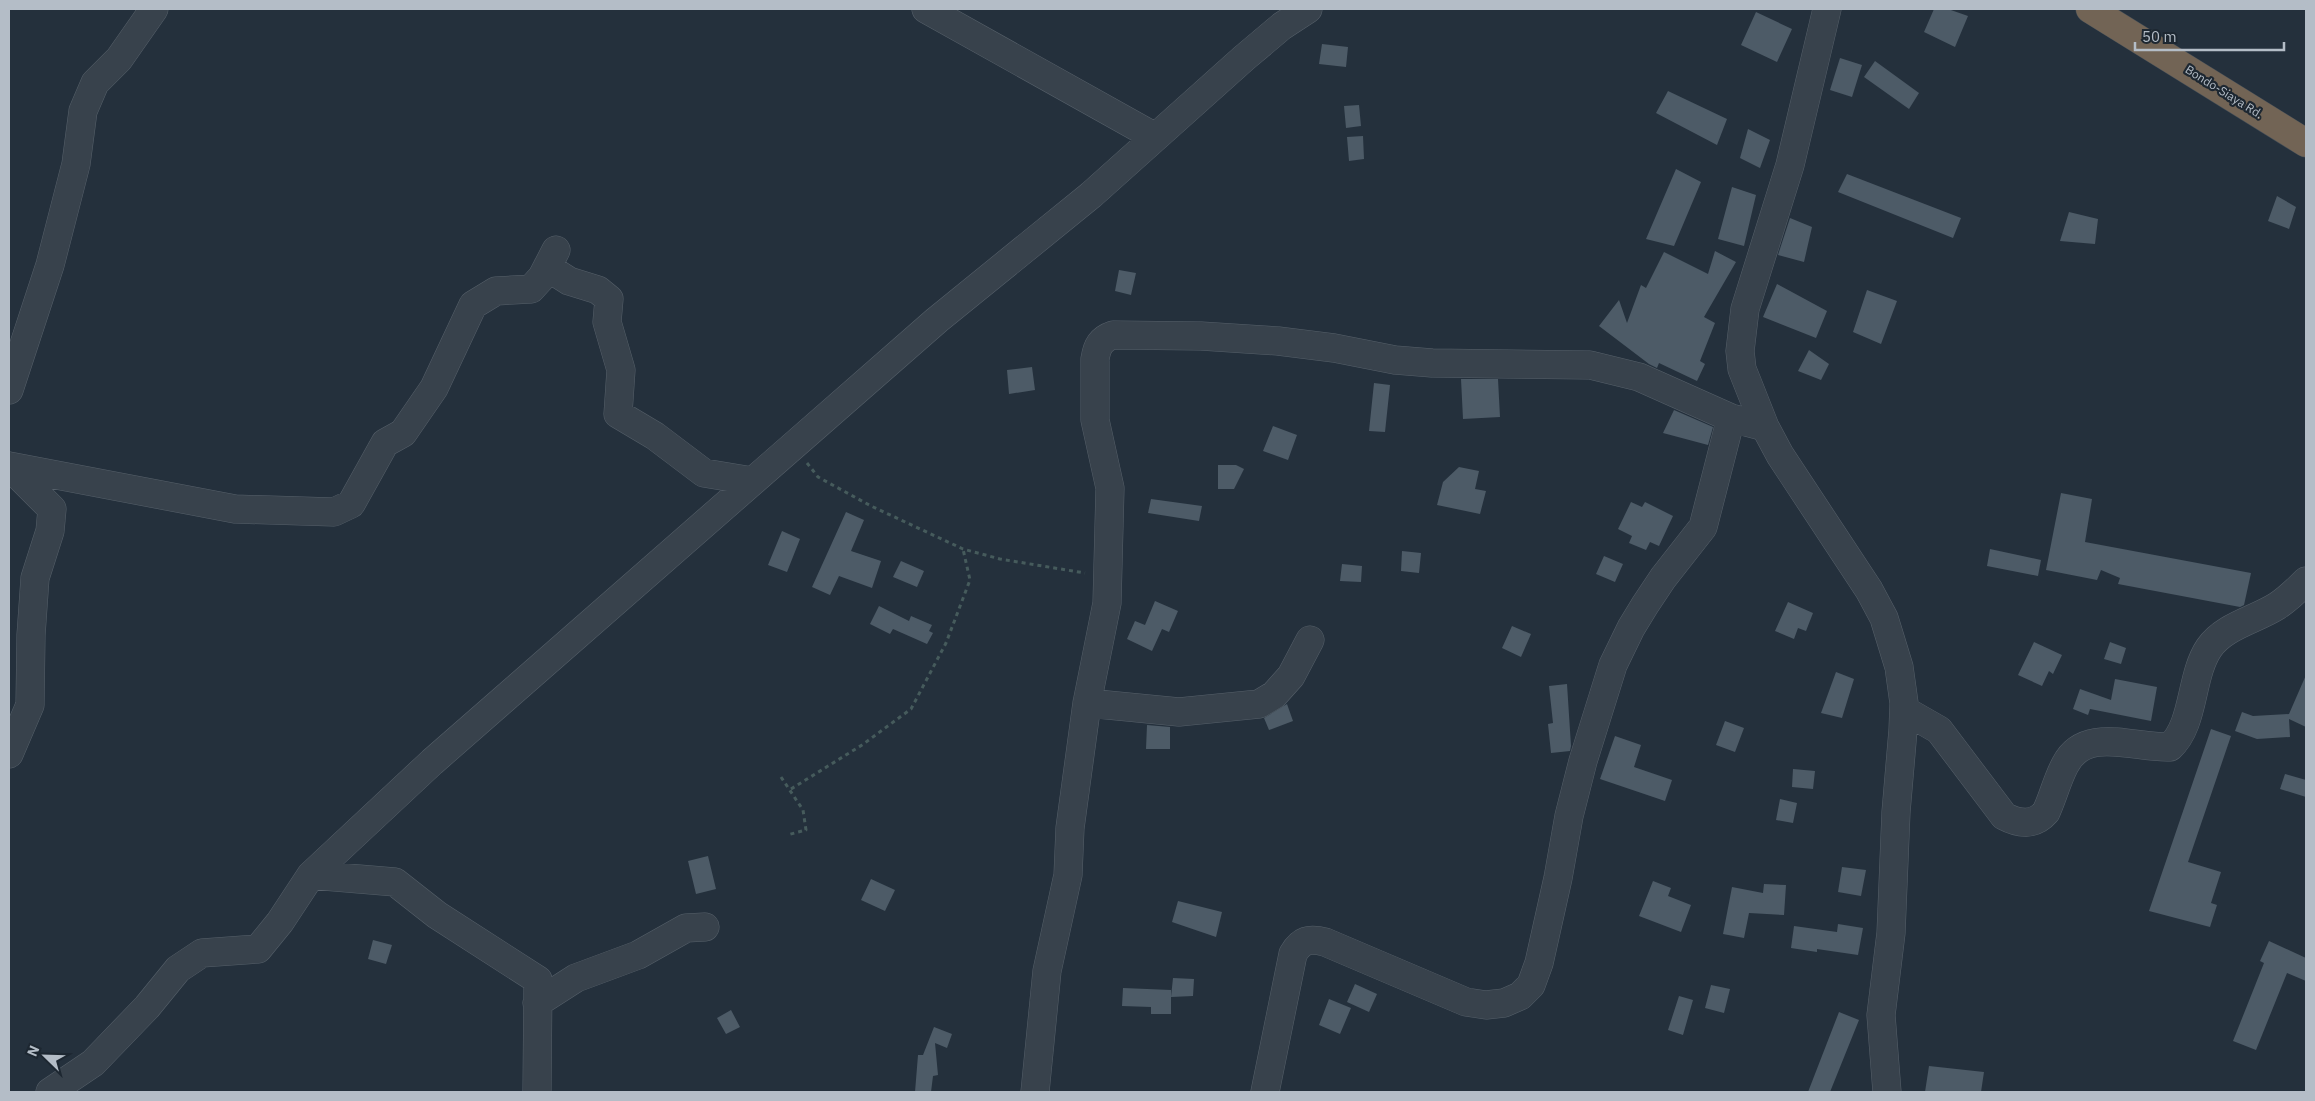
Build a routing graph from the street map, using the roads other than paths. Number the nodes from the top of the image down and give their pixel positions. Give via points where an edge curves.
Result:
1 (154, 9) edge
2 (926, 9) edge
3 (1308, 9) edge
4 (1828, 9) edge
5 (2090, 9) edge
6 (1155, 137) junction
7 (2306, 143) edge
8 (9, 390) edge
9 (1731, 418) junction
10 (1765, 428) junction
11 (9, 466) edge
12 (752, 481) junction
13 (2306, 581) edge
14 (1310, 640) dead end
15 (1087, 704) junction
16 (1904, 710) junction
17 (9, 754) edge
18 (311, 875) junction
19 (705, 927) dead end
20 (537, 1003) junction
21 (50, 1092) edge
22 (537, 1092) edge
23 (1034, 1092) edge
24 (1265, 1092) edge
25 (1887, 1092) edge

1 - 8 street via 119,59 95,83 83,111 76,164 50,265
2 - 6 street
3 - 6 street via 1282,26
4 - 10 street via 1790,165 1745,309 1740,335 1742,369
5 - 7 highway, Bondo-Siaya Rd.
6 - 12 street via 1091,195 937,320
9 - 10 street
9 - 15 street via 1639,376 1590,365 1432,363 1278,341 1114,334 1100,342 1095,359 1095,420 1110,488 1109,574 1107,603
9 - 24 street via 1703,527 1645,605 1613,665 1582,761 1539,963 1531,985 1520,996 1504,1003 1466,1002 1325,942 1312,939 1302,942 1293,954
10 - 16 street via 1884,618 1899,667
11 - 12 street via 235,510 334,512 350,504 386,444 403,433 434,388 473,305 496,291 531,289 552,258 569,281 598,290 609,299 607,322 621,370 618,414 655,436 704,473
11 - 17 street via 52,510 50,531 35,578 30,635 30,706
12 - 18 street via 432,762
13 - 16 street via 2278,606 2227,631 2209,648 2202,661 2182,731 2170,747 2113,742 2087,744 2070,756 2046,812 2029,822 2014,822 2004,816 1939,730
14 - 15 street via 1291,676 1274,695 1259,704 1179,712
15 - 23 street via 1070,828 1068,875 1047,971
16 - 25 street via 1896,812 1892,934 1881,1015
18 - 20 street via 395,882 438,915 538,980
18 - 21 street via 258,949 202,953 178,969 93,1063
19 - 20 street via 686,928 638,955 576,978
20 - 22 street

